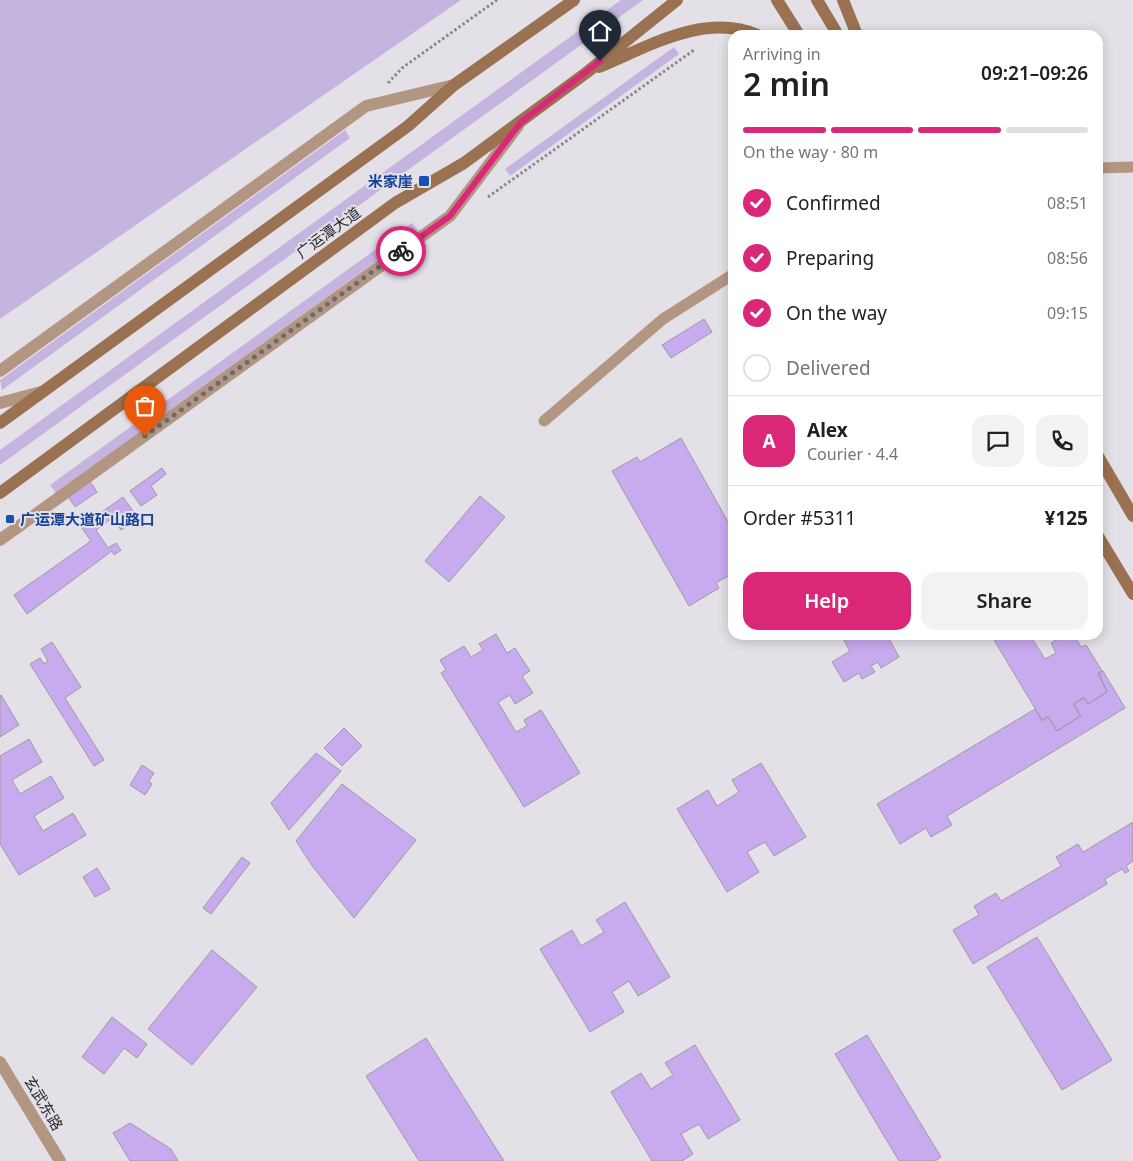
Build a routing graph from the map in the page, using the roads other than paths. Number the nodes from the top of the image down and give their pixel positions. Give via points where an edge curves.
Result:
1 (562, 0) edge
2 (574, 0) edge
3 (677, 0) edge
4 (778, 0) edge
5 (817, 0) edge
6 (843, 0) edge
7 (539, 24) junction
8 (741, 30) edge
9 (796, 30) edge
10 (835, 30) edge
11 (855, 30) edge
12 (586, 73) junction
13 (454, 85) junction
14 (521, 122) junction
15 (1133, 167) edge
16 (1103, 168) edge
17 (728, 278) edge
18 (0, 371) edge
19 (41, 392) junction
20 (0, 403) edge
21 (544, 421) dead end
22 (0, 422) edge
23 (1103, 465) edge
24 (0, 493) edge
25 (1133, 516) edge
26 (0, 540) edge
27 (1103, 544) edge
28 (1133, 594) edge
29 (0, 1062) edge
30 (60, 1161) edge

1 - 7 main road
2 - 7 main road
3 - 12 main road, 广运潭大道
4 - 9 main road
5 - 10 main road
6 - 11 main road
7 - 13 main road
8 - 12 main road via 717,27 689,31
12 - 14 main road, 广运潭大道
13 - 18 street via 366,106
13 - 19 main road via 408,126
14 - 24 main road, 广运潭大道 via 464,163 395,203
14 - 26 street via 450,216
15 - 16 lane
17 - 21 lane via 663,319
19 - 20 street
19 - 22 main road
23 - 25 main road
27 - 28 main road
29 - 30 street, 玄武东路

